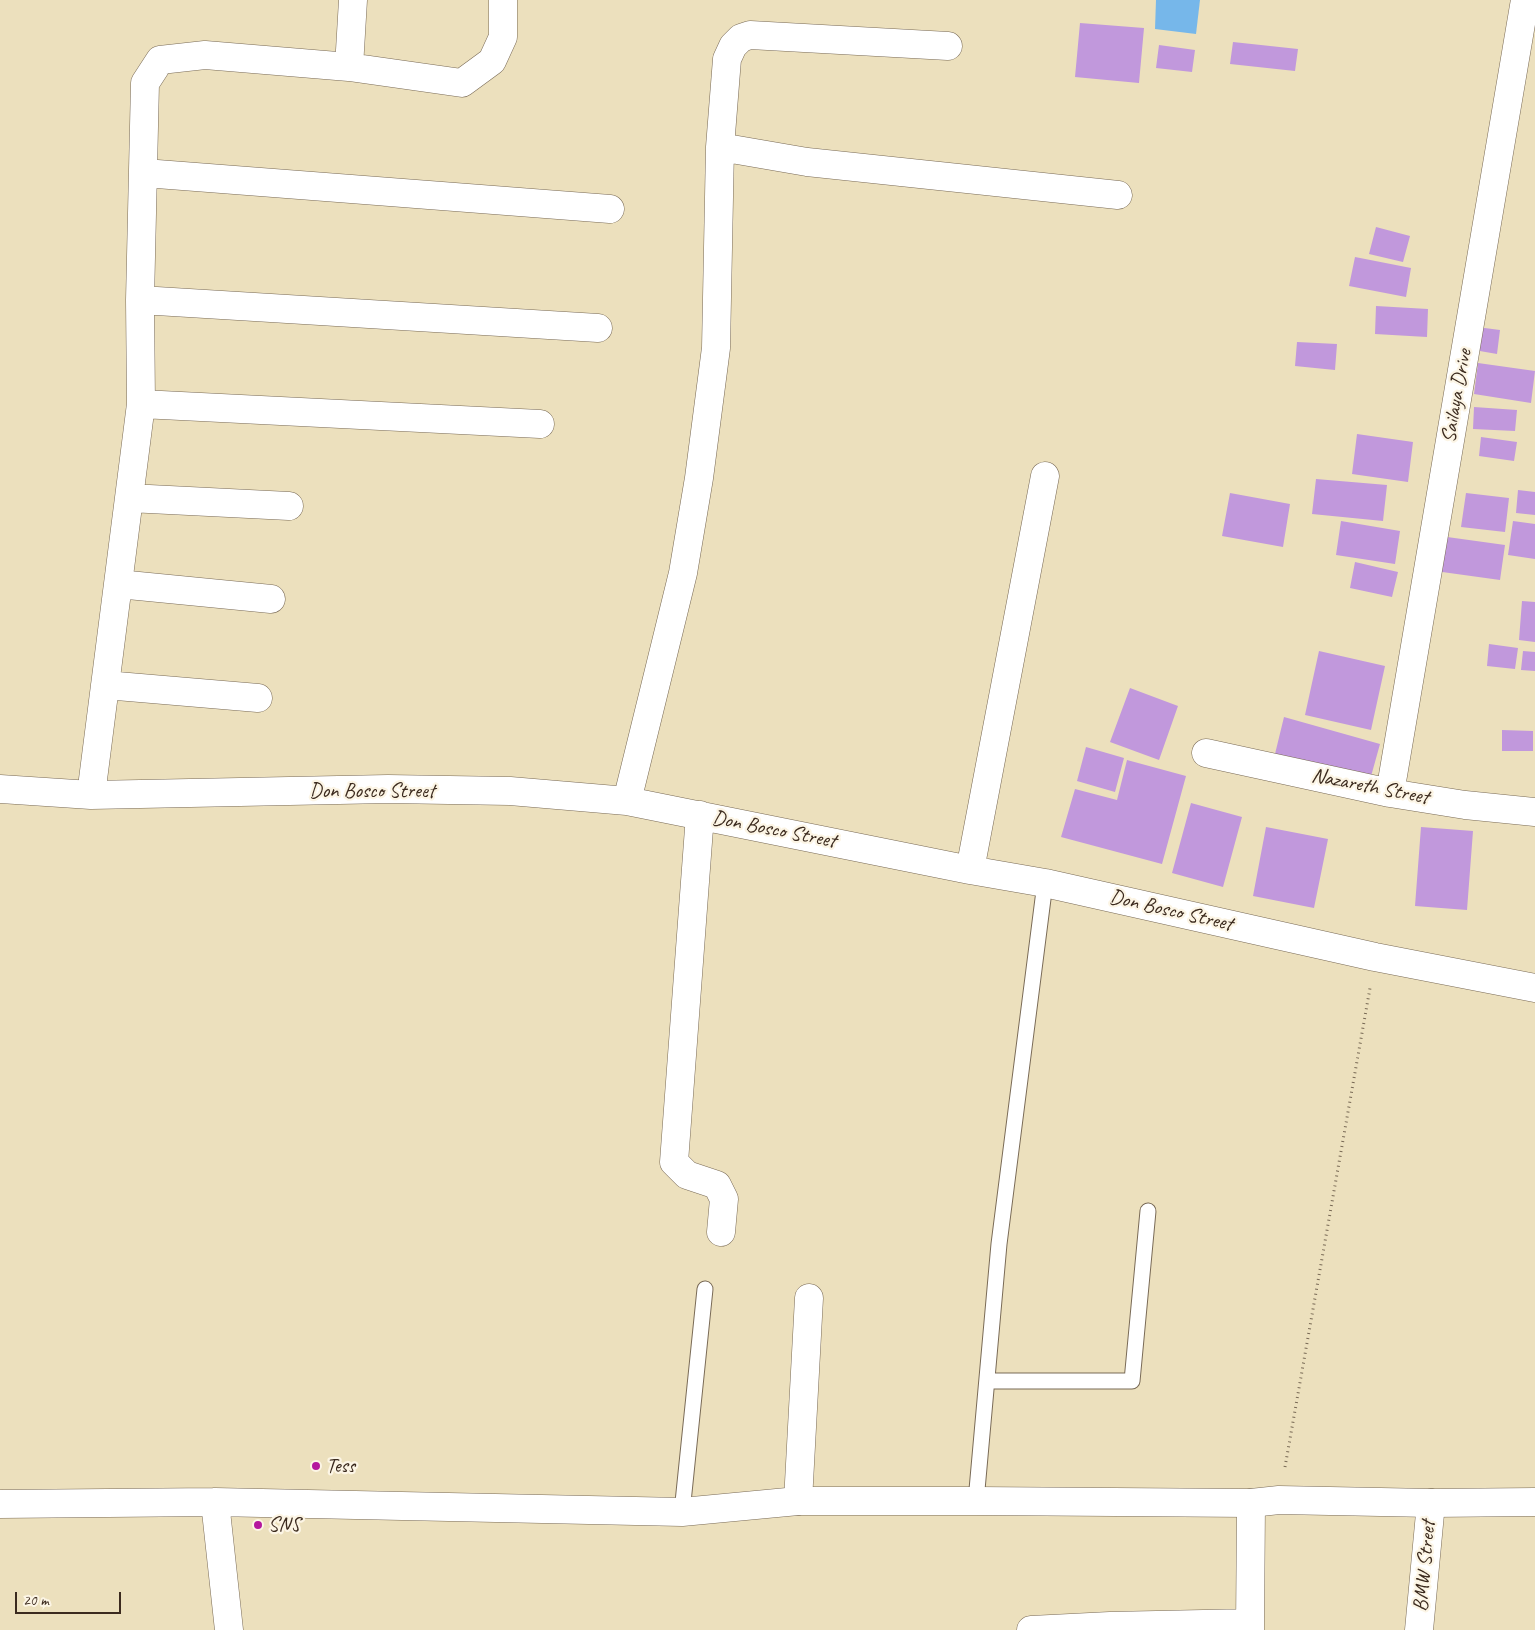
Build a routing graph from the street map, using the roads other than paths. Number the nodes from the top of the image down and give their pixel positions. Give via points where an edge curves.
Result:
1 (353, 0) edge
2 (503, 0) edge
3 (1525, 0) edge
4 (948, 46) dead end
5 (350, 66) junction
6 (720, 146) junction
7 (144, 173) junction
8 (1118, 195) dead end
9 (610, 209) dead end
10 (140, 300) junction
11 (598, 328) dead end
12 (141, 404) junction
13 (540, 424) dead end
14 (1045, 476) dead end
15 (129, 498) junction
16 (289, 506) dead end
17 (118, 584) junction
18 (271, 599) dead end
19 (105, 684) junction
20 (258, 698) dead end
21 (1206, 753) dead end
22 (0, 789) edge
23 (1390, 793) junction
24 (91, 795) junction
25 (627, 801) junction
26 (1535, 812) edge
27 (700, 815) junction
28 (970, 870) junction
29 (1046, 883) junction
30 (1535, 988) edge
31 (1148, 1211) dead end
32 (721, 1232) dead end
33 (705, 1289) dead end
34 (809, 1298) dead end
35 (988, 1381) junction
36 (976, 1500) junction
37 (798, 1501) junction
38 (215, 1502) junction
39 (1535, 1502) edge
40 (1251, 1503) junction
41 (1431, 1503) junction
42 (0, 1504) edge
43 (682, 1512) junction
44 (1250, 1627) edge
45 (1110, 1628) edge
46 (229, 1630) edge
47 (1031, 1630) edge
48 (1419, 1630) edge

1 - 5 street
2 - 5 street via 502,37 492,62 462,83
3 - 23 street, Sailaya Drive
4 - 6 street via 750,35 740,38 727,59
5 - 7 street via 206,55 160,60 145,83
6 - 8 street via 807,162
6 - 25 street via 716,348 699,478 683,573
7 - 9 street
7 - 10 street
10 - 11 street
10 - 12 street
12 - 13 street
12 - 15 street
14 - 28 street
15 - 16 street
15 - 17 street
17 - 18 street
17 - 19 street
19 - 20 street
19 - 24 street
21 - 23 street, Nazareth Street
22 - 24 street, Don Bosco Street
23 - 26 street, Nazareth Street
24 - 25 street, Don Bosco Street via 388,789 510,791
25 - 27 street, Don Bosco Street
27 - 28 street, Don Bosco Street
27 - 32 street via 674,1162 687,1175 717,1185 724,1199
28 - 29 street, Don Bosco Street
29 - 30 street, Don Bosco Street via 1375,957
29 - 35 lane via 999,1244
31 - 35 lane via 1132,1382
33 - 43 lane
34 - 37 street
35 - 36 lane
36 - 37 street
36 - 40 street
37 - 43 street
38 - 42 street
38 - 43 street
38 - 46 street
39 - 41 street
40 - 41 street via 1279,1500
40 - 44 street
41 - 48 street, BMW Street
44 - 45 street
45 - 47 street

